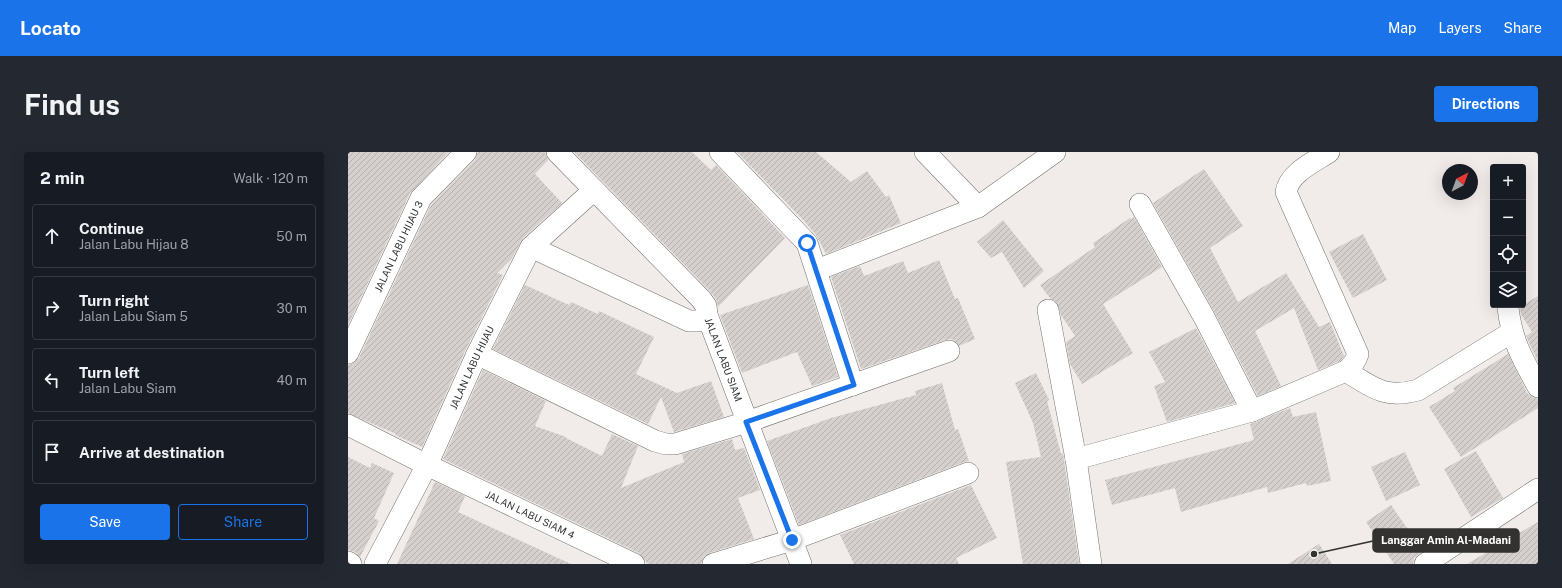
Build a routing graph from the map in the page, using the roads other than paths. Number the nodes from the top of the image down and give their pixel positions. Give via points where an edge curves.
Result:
1 (466, 152) edge
2 (557, 152) edge
3 (720, 152) edge
4 (925, 152) edge
5 (1055, 152) edge
6 (1329, 152) edge
7 (594, 190) junction
8 (1140, 204) dead end
9 (978, 207) junction
10 (530, 247) junction
11 (817, 270) junction
12 (1508, 308) dead end
13 (1048, 310) dead end
14 (707, 315) junction
15 (1512, 332) junction
16 (950, 351) dead end
17 (348, 353) edge
18 (477, 354) junction
19 (1346, 371) junction
20 (854, 385) junction
21 (1538, 387) edge
22 (1252, 410) junction
23 (746, 422) junction
24 (348, 425) edge
25 (1076, 459) junction
26 (427, 465) junction
27 (968, 473) dead end
28 (1538, 489) edge
29 (792, 540) junction
30 (348, 562) edge
31 (351, 564) edge
32 (375, 564) edge
33 (634, 564) edge
34 (713, 564) edge
35 (801, 564) edge
36 (1091, 564) edge
37 (1425, 564) edge

1 - 17 street, JALAN LABU HIJAU 3 via 421,198
2 - 7 street, JALAN LABU SIAM
3 - 11 street via 807,243
4 - 9 street
5 - 9 street
6 - 19 street via 1292,179 1286,192 1358,354
7 - 10 street, JALAN LABU HIJAU
7 - 14 street, JALAN LABU SIAM via 701,299 706,306
8 - 22 street via 1204,317
9 - 11 street
10 - 14 street via 689,321 699,321
10 - 18 street, JALAN LABU HIJAU
11 - 20 street
12 - 15 street
13 - 25 street
14 - 23 street, JALAN LABU SIAM
15 - 19 street via 1418,390 1405,394 1377,390
15 - 21 street via 1516,346
16 - 20 street
18 - 23 street via 655,441 666,444 675,444
18 - 26 street, JALAN LABU HIJAU
19 - 22 street
20 - 23 street
22 - 25 street
23 - 29 street, JALAN LABU SIAM
24 - 26 street, JALAN LABU SIAM 4
25 - 36 street
26 - 32 street, JALAN LABU HIJAU
26 - 33 street, JALAN LABU SIAM 4
27 - 29 street
28 - 37 street
29 - 34 street
29 - 35 street, JALAN LABU SIAM
30 - 31 street

